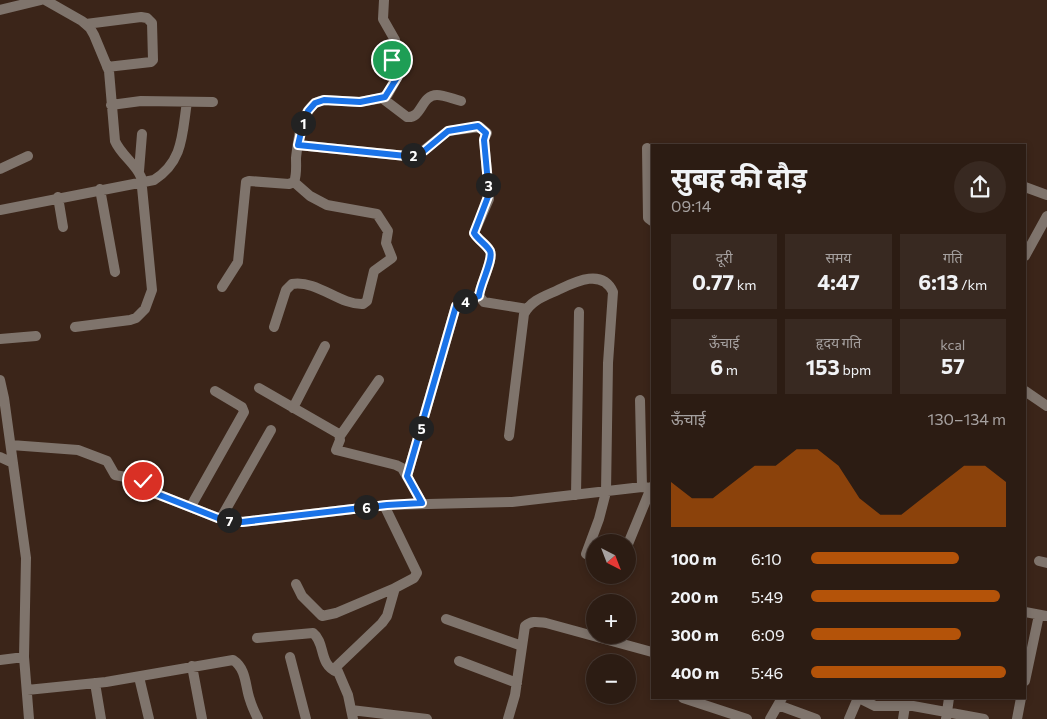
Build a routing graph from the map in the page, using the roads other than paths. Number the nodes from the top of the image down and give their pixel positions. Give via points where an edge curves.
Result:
1 (41, 0) edge
2 (45, 0) edge
3 (384, 0) edge
4 (16, 3) edge
5 (0, 10) edge
6 (86, 24) junction
7 (108, 68) junction
8 (382, 98) junction
9 (461, 100) dead end
10 (187, 102) junction
11 (213, 102) dead end
12 (111, 105) junction
13 (142, 134) dead end
14 (298, 145) junction
15 (647, 148) dead end
16 (28, 156) dead end
17 (0, 169) edge
18 (139, 171) junction
19 (294, 182) junction
20 (142, 183) junction
21 (1026, 187) edge
22 (100, 190) junction
23 (1047, 195) edge
24 (58, 198) junction
25 (0, 210) edge
26 (1047, 216) edge
27 (651, 220) edge
28 (63, 227) dead end
29 (1026, 254) edge
30 (115, 272) dead end
31 (222, 287) dead end
32 (479, 296) junction
33 (527, 309) junction
34 (579, 312) dead end
35 (75, 327) dead end
36 (274, 327) dead end
37 (36, 336) dead end
38 (0, 339) edge
39 (325, 346) dead end
40 (0, 380) edge
41 (379, 380) dead end
42 (259, 388) dead end
43 (215, 391) dead end
44 (1026, 392) edge
45 (640, 400) dead end
46 (1047, 406) edge
47 (293, 408) junction
48 (271, 430) dead end
49 (340, 436) junction
50 (509, 436) dead end
51 (11, 445) junction
52 (0, 457) edge
53 (13, 463) junction
54 (407, 476) junction
55 (649, 488) edge
56 (606, 492) junction
57 (576, 495) junction
58 (422, 503) junction
59 (384, 505) junction
60 (191, 506) junction
61 (221, 518) junction
62 (593, 534) edge
63 (632, 534) edge
64 (296, 584) dead end
65 (395, 588) junction
66 (1026, 612) edge
67 (1043, 616) edge
68 (446, 619) dead end
69 (257, 638) dead end
70 (522, 646) junction
71 (651, 652) edge
72 (24, 657) junction
73 (290, 657) dead end
74 (0, 660) edge
75 (459, 661) dead end
76 (192, 666) junction
77 (337, 672) junction
78 (139, 677) junction
79 (1026, 677) edge
80 (517, 682) junction
81 (95, 684) junction
82 (27, 690) junction
83 (686, 699) edge
84 (859, 699) edge
85 (861, 699) edge
86 (949, 699) edge
87 (1022, 699) edge
88 (780, 701) edge
89 (911, 703) edge
90 (352, 714) edge
91 (947, 715) edge
92 (30, 719) edge
93 (101, 719) edge
94 (150, 719) edge
95 (202, 719) edge
96 (258, 719) edge
97 (306, 719) edge
98 (427, 719) edge
99 (508, 719) edge
100 (747, 719) edge
101 (771, 719) edge
102 (816, 719) edge
103 (849, 719) edge
104 (903, 719) edge
105 (984, 719) edge
106 (1017, 719) edge

1 - 4 street
2 - 6 street
3 - 8 street via 382,14 395,40 392,63 398,76
4 - 5 street
6 - 7 street
6 - 7 street via 141,17 150,20 153,60
7 - 12 street
8 - 9 street via 410,118 430,97 436,95
8 - 14 street via 315,103 308,111
10 - 11 street
10 - 12 street via 133,101
10 - 20 street via 177,157 160,176
12 - 18 street via 115,142
13 - 18 street
14 - 19 street
14 - 32 street via 406,156 424,151 448,131 476,126 483,129 486,133 489,194 474,233 489,249 491,258
15 - 27 street via 648,218
16 - 17 street
18 - 20 street
19 - 31 street via 246,182 238,262
19 - 36 street via 327,205 377,214 388,231 386,243 392,258 374,271 363,304 355,304 314,286 292,284 286,290
20 - 22 street
20 - 35 street via 152,290 145,309 130,320
21 - 23 street
22 - 24 street
22 - 30 street
24 - 25 street
24 - 28 street
26 - 29 street
32 - 33 street via 484,302
32 - 54 street via 456,306
33 - 50 street
33 - 56 street via 537,300 588,278 603,280 613,292 608,363
34 - 57 street
37 - 38 street
39 - 47 street
40 - 51 street
41 - 49 street
42 - 47 street
43 - 60 street via 242,407 244,412
44 - 46 street
45 - 55 street
47 - 49 street
48 - 61 street
49 - 54 street via 336,450 396,465
51 - 53 street
51 - 60 street via 78,450 108,462 115,475 141,480 152,492
52 - 53 street
53 - 72 street via 26,558
54 - 58 street
55 - 56 street
55 - 63 street
56 - 57 street
56 - 62 street
57 - 58 street via 512,502
58 - 59 street
59 - 61 street via 250,522
59 - 65 street via 416,570 414,578
60 - 61 street
64 - 65 street via 302,596 322,616
65 - 77 street via 384,620 337,664
66 - 67 street
67 - 79 street
68 - 70 street
69 - 77 street via 313,633 327,665
70 - 71 street via 525,626 535,621
70 - 80 street
72 - 74 street
72 - 82 street
73 - 97 street
75 - 80 street
76 - 78 street
76 - 95 street
76 - 96 street via 228,660 237,662 243,671
77 - 90 street
78 - 81 street
78 - 94 street
80 - 99 street
81 - 82 street
81 - 93 street
82 - 92 street
83 - 100 street
84 - 103 street
85 - 89 street via 875,706
86 - 91 street
87 - 106 street
88 - 101 street
88 - 102 street
89 - 91 street
89 - 104 street
90 - 98 street
91 - 105 street

